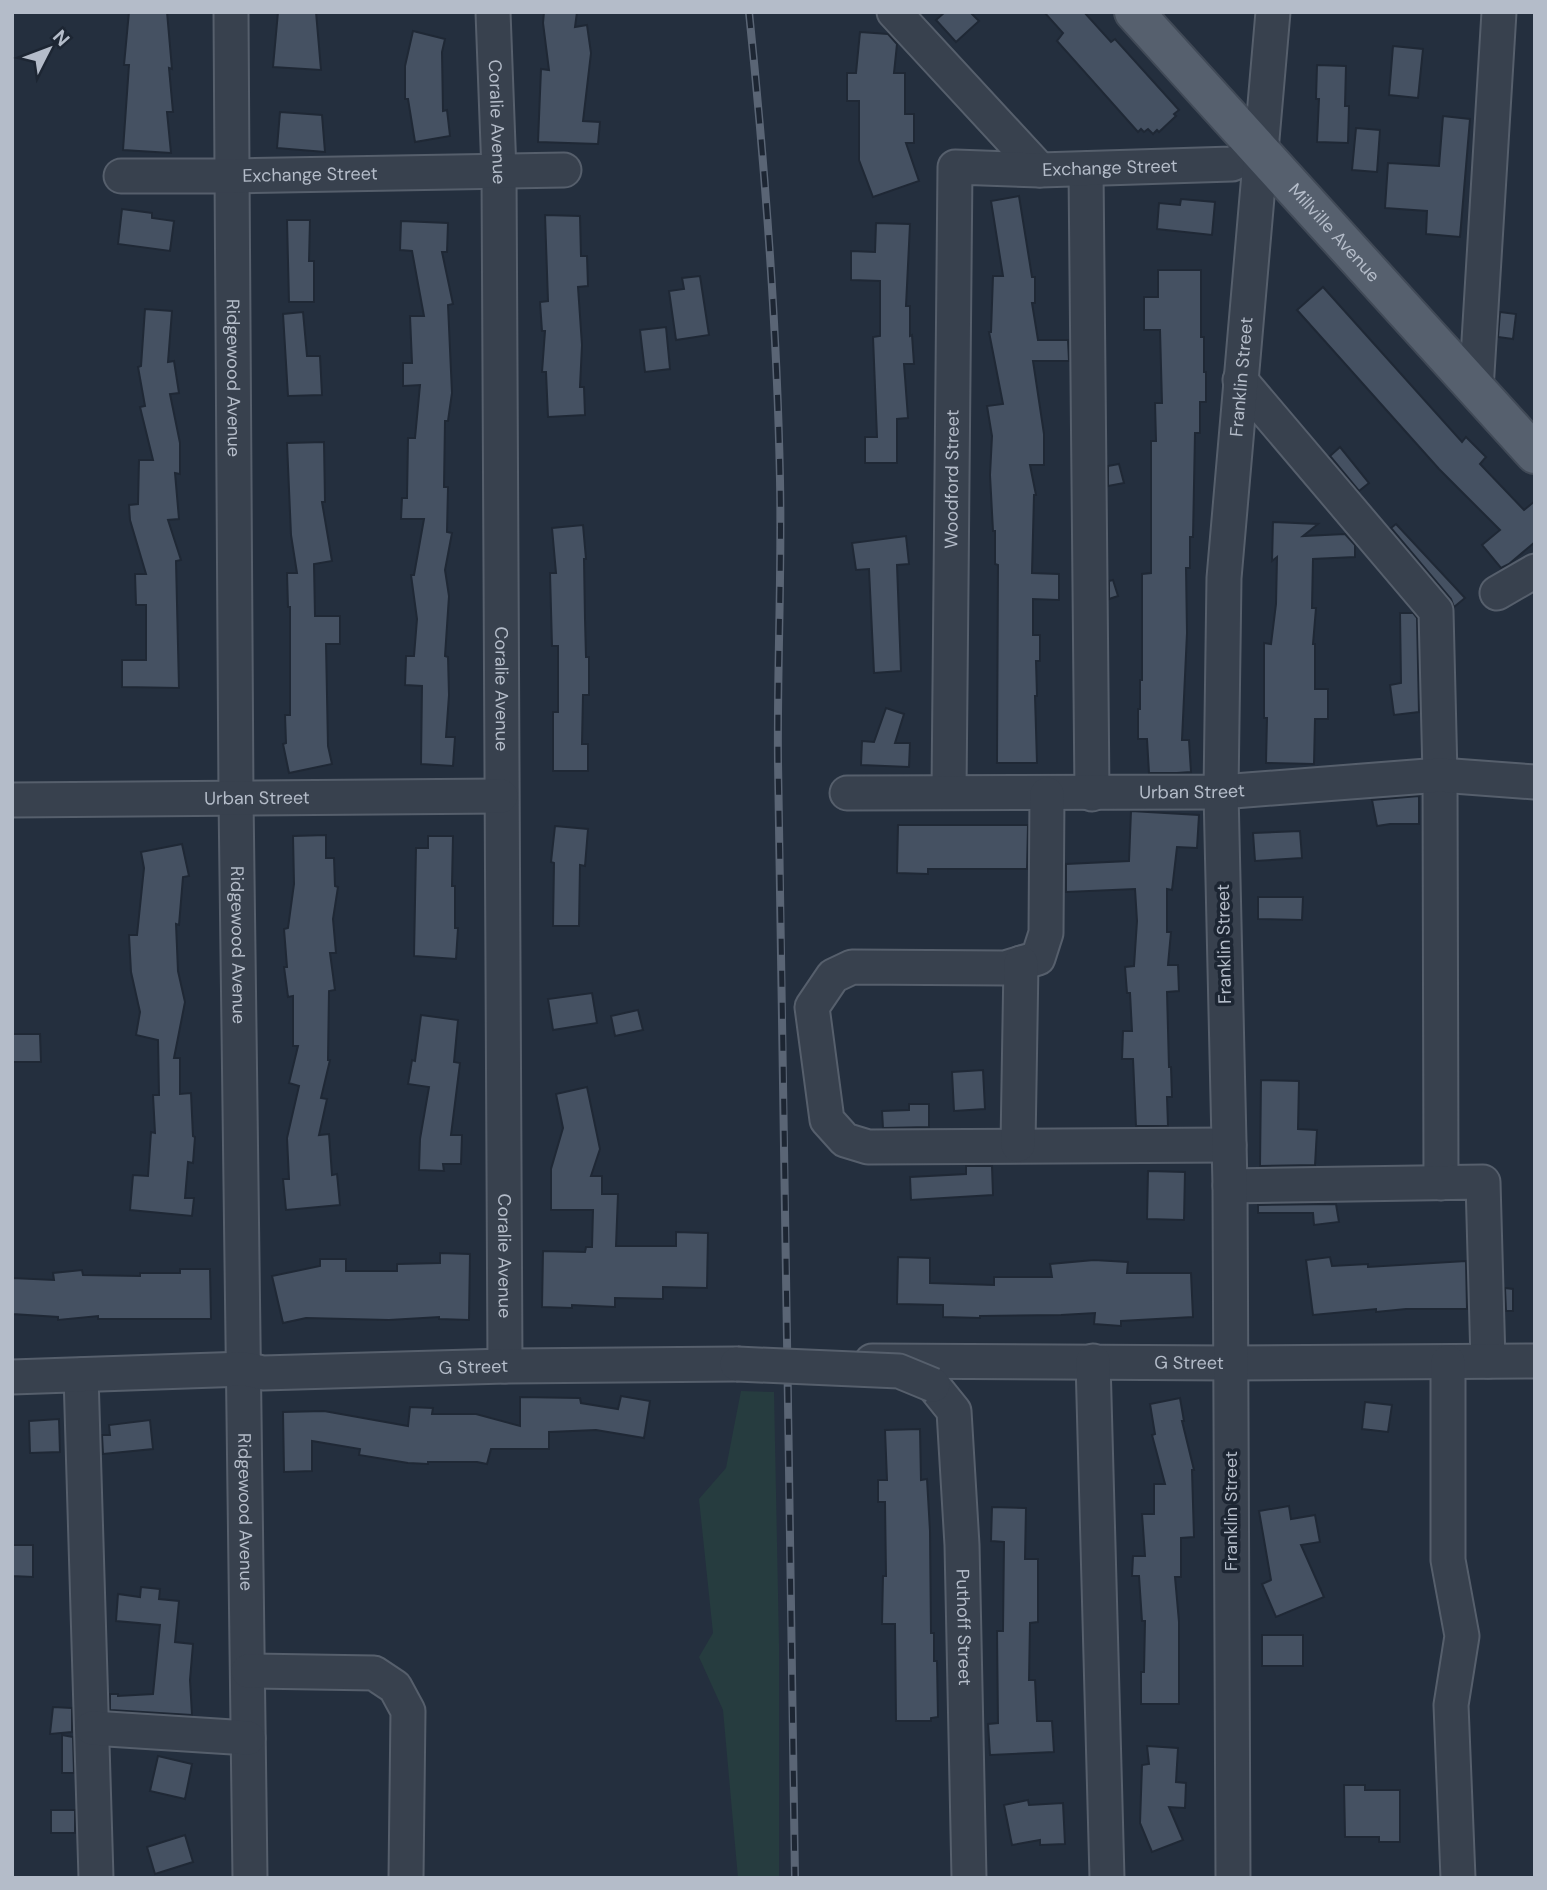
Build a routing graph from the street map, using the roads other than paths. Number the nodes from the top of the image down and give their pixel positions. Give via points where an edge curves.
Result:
1 (231, 12) edge
2 (493, 12) edge
3 (894, 12) edge
4 (1134, 12) edge
5 (1273, 12) edge
6 (1499, 12) edge
7 (1261, 151) junction
8 (955, 167) joint
9 (1086, 169) junction
10 (564, 170) dead end
11 (1040, 170) junction
12 (499, 172) junction
13 (121, 176) dead end
14 (233, 176) junction
15 (1240, 380) junction
16 (1476, 390) junction
17 (1535, 454) edge
18 (1535, 571) edge
19 (1497, 593) dead end
20 (1440, 775) junction
21 (1535, 782) edge
22 (949, 792) junction
23 (1221, 792) junction
24 (847, 793) dead end
25 (1047, 794) junction
26 (1092, 794) junction
27 (501, 796) junction
28 (236, 798) junction
29 (12, 800) edge
30 (1021, 963) junction
31 (1018, 1145) junction
32 (1229, 1145) junction
33 (1441, 1182) junction
34 (1230, 1186) junction
35 (841, 1361) dead end
36 (1093, 1361) junction
37 (1535, 1361) edge
38 (1448, 1362) junction
39 (1488, 1362) junction
40 (1230, 1363) junction
41 (505, 1366) junction
42 (245, 1369) junction
43 (81, 1375) junction
44 (12, 1377) edge
45 (933, 1385) joint
46 (248, 1671) junction
47 (92, 1728) junction
48 (248, 1738) junction
49 (96, 1878) edge
50 (250, 1878) edge
51 (405, 1878) edge
52 (969, 1878) edge
53 (1107, 1878) edge
54 (1233, 1878) edge
55 (1458, 1878) edge

1 - 14 street, Ridgewood Avenue
2 - 12 street, Coralie Avenue
3 - 11 street
4 - 7 main road, Millville Avenue
5 - 7 street, Franklin Street
6 - 16 street
7 - 9 street, Exchange Street via 1232,164
7 - 15 street, Franklin Street
7 - 16 main road, Millville Avenue
8 - 11 street, Exchange Street
8 - 22 street, Woodford Street
9 - 11 street, Exchange Street
9 - 26 street
10 - 12 street, Exchange Street
12 - 14 street, Exchange Street
12 - 27 street, Coralie Avenue
13 - 14 street, Exchange Street
14 - 28 street, Ridgewood Avenue
15 - 20 street via 1436,611
15 - 23 street, Franklin Street via 1224,578
16 - 17 main road, Millville Avenue
18 - 19 street
20 - 21 street, Urban Street
20 - 23 street, Urban Street
20 - 33 street
22 - 24 street, Urban Street
22 - 25 street, Urban Street
23 - 26 street, Urban Street
23 - 32 street, Franklin Street
25 - 26 street, Urban Street
25 - 30 street via 1046,933 1038,958
27 - 28 street, Urban Street
27 - 41 street, Coralie Avenue
28 - 29 street, Urban Street
28 - 42 street, Ridgewood Avenue
30 - 31 street
30 - 31 street via 1005,968 852,967 833,976 812,1007 827,1120 845,1140 868,1147
31 - 32 street
32 - 34 street, Franklin Street
33 - 34 street
33 - 39 street via 1483,1182
34 - 40 street, Franklin Street
35 - 36 street, G Street
36 - 40 street, G Street
36 - 53 street
37 - 39 street, G Street
38 - 39 street, G Street
38 - 40 street, G Street
38 - 55 street via 1448,1560 1462,1636 1451,1705
40 - 54 street, Franklin Street
41 - 42 street, G Street via 263,1373
41 - 45 street, G Street, bridge via 737,1364 899,1371
42 - 43 street, G Street
42 - 46 street, Ridgewood Avenue
43 - 44 street, G Street
43 - 47 street
45 - 52 street, Puthoff Street via 954,1411 962,1545
46 - 48 street, Ridgewood Avenue
46 - 51 street via 374,1673 395,1687 408,1711
47 - 48 street
47 - 49 street
48 - 50 street, Ridgewood Avenue

